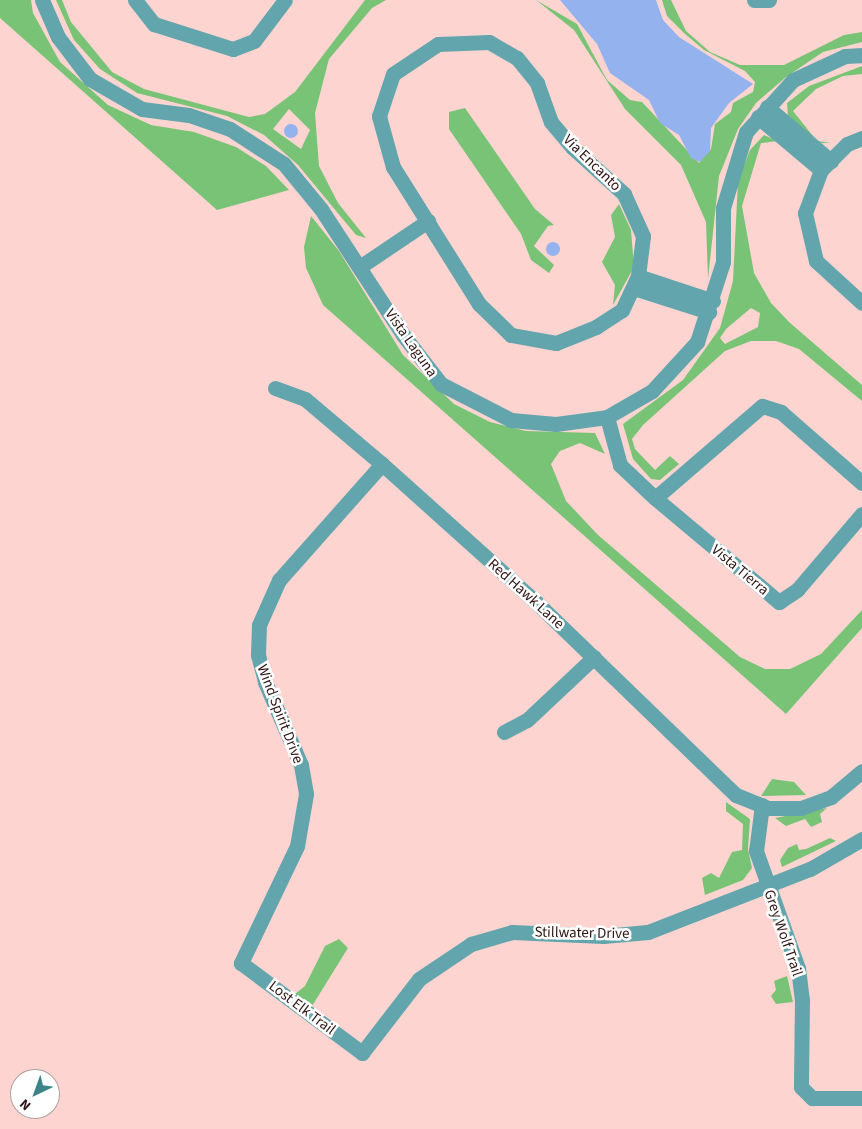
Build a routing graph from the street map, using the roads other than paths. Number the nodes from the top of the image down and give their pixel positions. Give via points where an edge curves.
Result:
1 (42, 0) edge
2 (135, 0) edge
3 (284, 0) edge
4 (754, 0) edge
5 (769, 0) edge
6 (862, 55) edge
7 (763, 112) junction
8 (862, 138) edge
9 (826, 165) junction
10 (428, 221) junction
11 (361, 266) junction
12 (636, 282) junction
13 (862, 302) edge
14 (711, 306) junction
15 (275, 388) dead end
16 (607, 417) junction
17 (382, 464) junction
18 (862, 483) edge
19 (655, 498) junction
20 (862, 514) edge
21 (594, 657) junction
22 (504, 732) dead end
23 (862, 771) edge
24 (765, 807) junction
25 (862, 840) edge
26 (768, 887) junction
27 (241, 963) joint
28 (362, 1053) joint
29 (862, 1098) edge

1 - 11 street, Vista Laguna via 58,37 90,79 142,109 188,116 230,129 284,164
2 - 3 street via 154,24 233,49 254,41
4 - 5 street
6 - 7 street, Vista Laguna via 845,56 793,80
7 - 9 street
7 - 14 street, Vista Laguna via 746,132 723,208 723,262
8 - 9 street via 847,144
9 - 13 street via 805,213 816,261
10 - 11 street
10 - 12 street, Via Encanto via 479,304 511,335 556,343 596,327 622,310
10 - 12 street, Via Encanto via 393,167 379,116 393,74 438,44 489,42 517,58 537,83 551,122 624,194 643,236
11 - 16 street, Vista Laguna via 403,335 441,384 511,420 556,424
12 - 14 street
14 - 16 street, Vista Laguna via 698,342 652,391
15 - 17 street, Red Hawk Lane via 305,399
16 - 19 street, Vista Tierra via 620,465
17 - 21 street, Red Hawk Lane
17 - 27 street, Wind Spirit Drive via 279,580 259,625 258,655 301,765 306,794 297,846
18 - 19 street via 781,412 762,406
19 - 20 street, Vista Tierra via 779,602 798,590
21 - 22 street via 527,720
21 - 24 street, Red Hawk Lane via 736,795
23 - 24 street via 831,797 801,808
24 - 26 street, Grey Wolf Trail via 756,851
25 - 26 street, Stillwater Drive
26 - 28 street, Stillwater Drive via 628,936 512,932 471,944 419,979
26 - 29 street, Grey Wolf Trail via 798,968 802,1000 800,1087 812,1098
27 - 28 street, Lost Elk Trail

